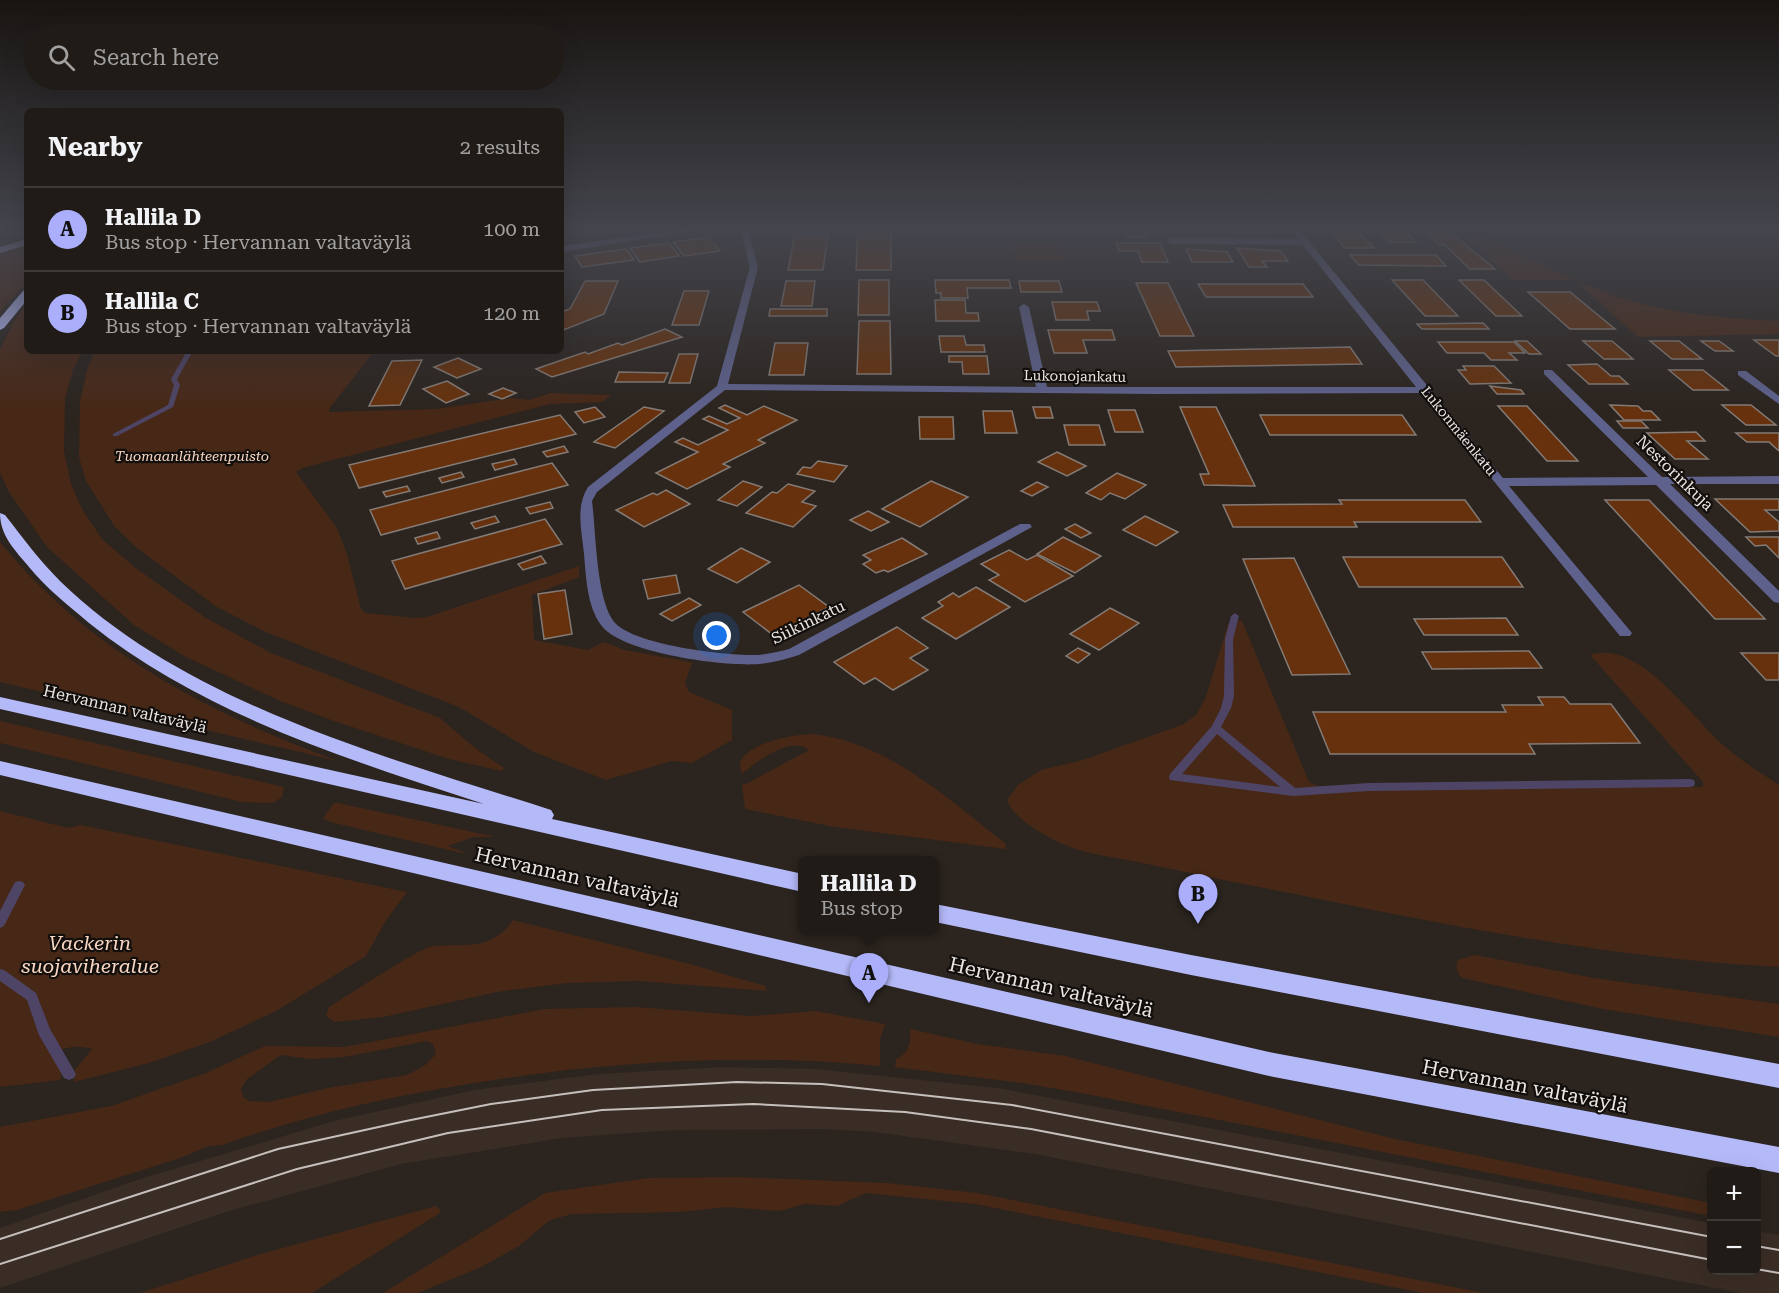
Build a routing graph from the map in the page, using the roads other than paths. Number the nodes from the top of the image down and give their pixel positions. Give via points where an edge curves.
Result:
1 (748, 288) edge
2 (1344, 288) edge
3 (24, 297) edge
4 (1024, 307) dead end
5 (0, 326) edge
6 (1548, 372) dead end
7 (1742, 373) dead end
8 (722, 387) junction
9 (1042, 390) junction
10 (1427, 390) junction
11 (1779, 401) edge
12 (1779, 480) edge
13 (1660, 481) junction
14 (1500, 482) junction
15 (0, 518) edge
16 (1025, 527) dead end
17 (1779, 598) edge
18 (1625, 633) dead end
19 (0, 703) edge
20 (0, 768) edge
21 (0, 778) edge
22 (97, 792) junction
23 (642, 847) junction
24 (798, 882) edge
25 (939, 914) edge
26 (1779, 1076) edge
27 (1779, 1160) edge

1 - 8 street
2 - 10 street, Lukonmäenkatu
3 - 5 highway
4 - 9 street
6 - 13 street, Nestorinkuja
7 - 11 street
8 - 9 street, Lukonojankatu
8 - 16 street, Siikinkatu via 592,490 586,501 598,601 606,623 635,640 745,661 775,659
9 - 10 street, Lukonojankatu
10 - 14 street, Lukonmäenkatu
12 - 13 street
13 - 14 street
13 - 17 street, Nestorinkuja
14 - 18 street, Lukonmäenkatu
15 - 23 highway via 63,593 113,634 177,675 259,716 346,751
19 - 23 highway, Hervannan valtaväylä
20 - 22 highway, Hervannan valtaväylä
21 - 22 highway
22 - 27 highway, Hervannan valtaväylä via 1269,1064
23 - 24 highway, Hervannan valtaväylä
25 - 26 highway

